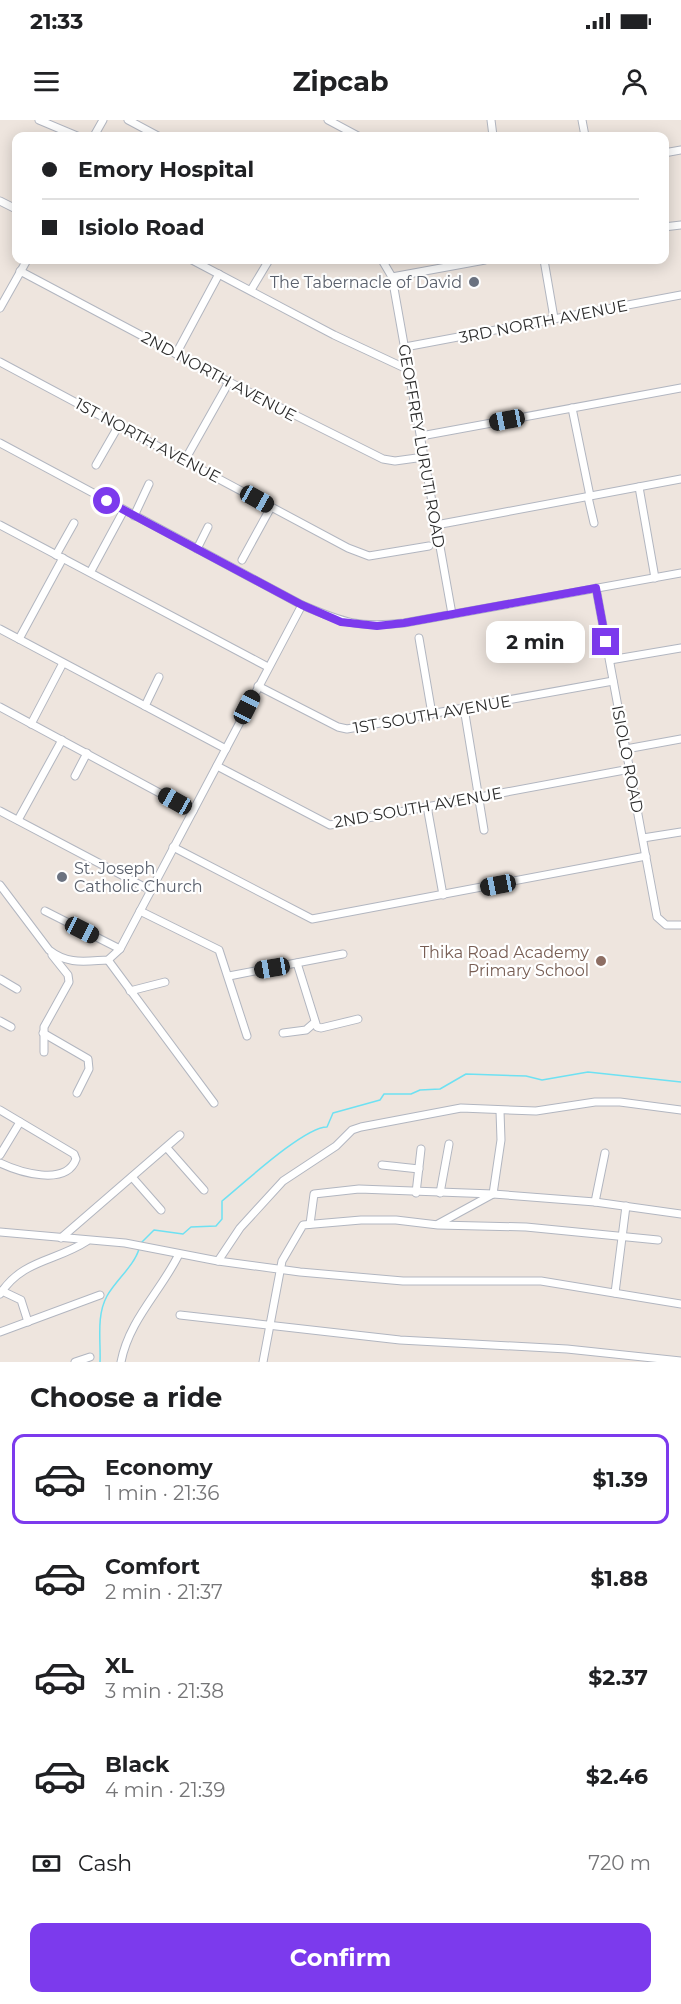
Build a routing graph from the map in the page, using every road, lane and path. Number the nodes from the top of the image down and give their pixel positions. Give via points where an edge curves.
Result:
1 (39, 120) edge
2 (328, 120) edge
3 (132, 121) edge
4 (68, 132) edge
5 (151, 132) edge
6 (350, 132) edge
7 (24, 264) edge
8 (200, 264) edge
9 (267, 264) edge
10 (384, 264) edge
11 (448, 264) edge
12 (545, 264) edge
13 (20, 271) junction
14 (219, 274) junction
15 (392, 277) junction
16 (251, 290) junction
17 (681, 295) edge
18 (0, 308) edge
19 (554, 318) junction
20 (405, 346) junction
21 (176, 354) junction
22 (0, 362) edge
23 (409, 370) junction
24 (229, 382) junction
25 (681, 388) edge
26 (572, 408) junction
27 (119, 425) junction
28 (421, 436) junction
29 (0, 443) edge
30 (424, 457) junction
31 (185, 460) junction
32 (96, 465) dead end
33 (681, 479) edge
34 (149, 484) dead end
35 (639, 487) junction
36 (589, 496) junction
37 (271, 507) junction
38 (124, 510) junction
39 (134, 516) junction
40 (74, 523) dead end
41 (594, 523) dead end
42 (0, 525) edge
43 (436, 525) junction
44 (208, 527) dead end
45 (434, 545) junction
46 (197, 549) junction
47 (59, 556) junction
48 (242, 560) dead end
49 (91, 571) junction
50 (681, 573) edge
51 (655, 578) junction
52 (596, 588) junction
53 (302, 605) junction
54 (452, 614) junction
55 (0, 629) edge
56 (419, 638) dead end
57 (19, 639) junction
58 (681, 648) edge
59 (610, 660) junction
60 (63, 663) junction
61 (268, 667) junction
62 (159, 677) dead end
63 (614, 681) junction
64 (258, 686) junction
65 (145, 706) junction
66 (0, 707) edge
67 (464, 708) junction
68 (432, 714) junction
69 (31, 724) junction
70 (681, 739) edge
71 (62, 740) junction
72 (226, 749) junction
73 (626, 749) junction
74 (87, 753) junction
75 (217, 766) junction
76 (630, 769) junction
77 (75, 776) dead end
78 (478, 797) junction
79 (427, 806) junction
80 (0, 811) edge
81 (193, 811) junction
82 (18, 820) junction
83 (484, 830) dead end
84 (681, 832) edge
85 (643, 838) junction
86 (173, 847) junction
87 (646, 856) junction
88 (0, 885) edge
89 (150, 890) junction
90 (443, 895) junction
91 (45, 911) dead end
92 (140, 911) junction
93 (681, 925) edge
94 (120, 949) junction
95 (49, 950) junction
96 (343, 954) dead end
97 (108, 960) junction
98 (297, 963) junction
99 (230, 976) junction
100 (0, 979) edge
101 (165, 982) dead end
102 (17, 989) dead end
103 (130, 991) junction
104 (358, 1019) dead end
105 (0, 1021) edge
106 (314, 1023) junction
107 (11, 1028) dead end
108 (43, 1033) junction
109 (283, 1033) dead end
110 (247, 1036) dead end
111 (44, 1052) dead end
112 (77, 1093) dead end
113 (214, 1103) dead end
114 (0, 1110) edge
115 (681, 1110) edge
116 (500, 1111) junction
117 (20, 1122) junction
118 (180, 1135) dead end
119 (449, 1144) dead end
120 (167, 1148) junction
121 (421, 1149) dead end
122 (605, 1153) dead end
123 (0, 1155) edge
124 (0, 1163) edge
125 (382, 1165) dead end
126 (419, 1169) junction
127 (132, 1177) junction
128 (204, 1190) dead end
129 (416, 1192) junction
130 (440, 1193) junction
131 (493, 1194) junction
132 (595, 1202) junction
133 (626, 1206) junction
134 (160, 1210) dead end
135 (681, 1214) edge
136 (310, 1224) junction
137 (438, 1225) junction
138 (0, 1232) edge
139 (621, 1237) junction
140 (61, 1238) junction
141 (658, 1240) dead end
142 (87, 1241) junction
143 (179, 1254) junction
144 (218, 1261) junction
145 (280, 1270) junction
146 (1, 1293) edge
147 (615, 1293) junction
148 (100, 1295) dead end
149 (681, 1304) edge
150 (180, 1316) dead end
151 (28, 1322) junction
152 (269, 1325) junction
153 (0, 1332) edge
154 (90, 1357) dead end
155 (681, 1361) edge
156 (75, 1362) edge
157 (121, 1362) edge
158 (263, 1362) edge

1 - 4 street
2 - 6 street
3 - 5 street
7 - 13 street
8 - 14 street
9 - 16 street
10 - 15 street, GEOFFREY LURUTI ROAD
11 - 15 street
12 - 19 street
13 - 18 street
13 - 21 street, 2ND NORTH AVENUE
14 - 16 street
14 - 21 street
15 - 20 street, GEOFFREY LURUTI ROAD
16 - 23 street
17 - 19 street, 3RD NORTH AVENUE
19 - 20 street, 3RD NORTH AVENUE
20 - 23 street, GEOFFREY LURUTI ROAD
21 - 24 street, 2ND NORTH AVENUE
22 - 27 street, 1ST NORTH AVENUE
23 - 28 street, GEOFFREY LURUTI ROAD
24 - 30 street, 2ND NORTH AVENUE via 383,459
24 - 31 street
25 - 26 street
26 - 28 street
26 - 36 street
27 - 31 street, 1ST NORTH AVENUE
27 - 32 street
28 - 30 street, GEOFFREY LURUTI ROAD
29 - 38 street
30 - 43 street, GEOFFREY LURUTI ROAD
31 - 37 street, 1ST NORTH AVENUE
33 - 35 street
34 - 39 street
35 - 36 street
35 - 51 street
36 - 41 street
36 - 43 street
37 - 45 street, 1ST NORTH AVENUE via 369,556
37 - 48 street
38 - 39 street
38 - 49 street
39 - 46 street
40 - 47 street
42 - 47 street
43 - 45 street, GEOFFREY LURUTI ROAD
44 - 46 street
45 - 54 street, GEOFFREY LURUTI ROAD
46 - 53 street
47 - 49 street
47 - 57 street
49 - 61 street
50 - 51 street
51 - 52 street
52 - 54 street
52 - 59 street, ISIOLO ROAD
53 - 54 street via 341,622 360,625 404,623
53 - 61 street
55 - 57 street
56 - 68 street
57 - 60 street
58 - 59 street
59 - 63 street, ISIOLO ROAD
60 - 65 street
60 - 69 street
61 - 64 street
62 - 65 street
63 - 67 street, 1ST SOUTH AVENUE
63 - 73 street, ISIOLO ROAD
64 - 68 street, 1ST SOUTH AVENUE via 343,729
64 - 72 street
65 - 72 street
66 - 69 street
67 - 68 street, 1ST SOUTH AVENUE
67 - 78 street
69 - 71 street
70 - 73 street
71 - 74 street
71 - 82 street
72 - 75 street
73 - 76 street, ISIOLO ROAD
74 - 77 street
74 - 81 street
75 - 79 street, 2ND SOUTH AVENUE via 330,825
75 - 81 street
76 - 78 street, 2ND SOUTH AVENUE
76 - 85 street, ISIOLO ROAD
78 - 79 street, 2ND SOUTH AVENUE
78 - 83 street
79 - 90 street
80 - 82 street
81 - 86 street
82 - 89 street
84 - 85 street
85 - 87 street, ISIOLO ROAD
86 - 89 street
86 - 90 street via 312,919
87 - 90 street
87 - 93 street, ISIOLO ROAD via 657,917 666,925
88 - 95 street
89 - 92 street
91 - 94 street
92 - 94 street
92 - 99 street via 216,947
94 - 97 street
95 - 97 street via 67,961
95 - 108 street via 69,982
96 - 98 street
97 - 103 street
98 - 99 street
98 - 106 street
99 - 110 street
100 - 102 street
101 - 103 street
103 - 113 street
104 - 106 street via 321,1028
105 - 107 street
106 - 109 street via 306,1030
108 - 111 street
108 - 112 street via 88,1059 89,1069
114 - 117 street
115 - 116 street via 596,1102 547,1110
116 - 131 street via 501,1140
116 - 144 street via 461,1108 352,1130 336,1146 276,1188 240,1228
117 - 123 street
117 - 124 street via 74,1154 75,1163 64,1172 47,1176
118 - 120 street
119 - 130 street
120 - 127 street
120 - 128 street
121 - 126 street
122 - 132 street
125 - 126 street
126 - 129 street
127 - 134 street
127 - 140 street
129 - 130 street
129 - 136 street via 317,1192 313,1196
130 - 131 street
131 - 132 street
131 - 137 street
132 - 133 street
133 - 135 street
133 - 139 street
136 - 137 street via 361,1220
136 - 145 street via 298,1230
137 - 139 street via 526,1227
138 - 140 street
139 - 141 street
139 - 147 street
140 - 142 street
142 - 143 street via 125,1243
142 - 146 street via 17,1272
143 - 144 street
143 - 157 street via 145,1305 124,1346
144 - 145 street
145 - 147 street via 403,1281 541,1281
145 - 152 street
146 - 151 street via 21,1300
147 - 149 street
148 - 151 street
150 - 152 street
151 - 153 street
152 - 155 street via 400,1340 567,1349
152 - 158 street
154 - 156 street

